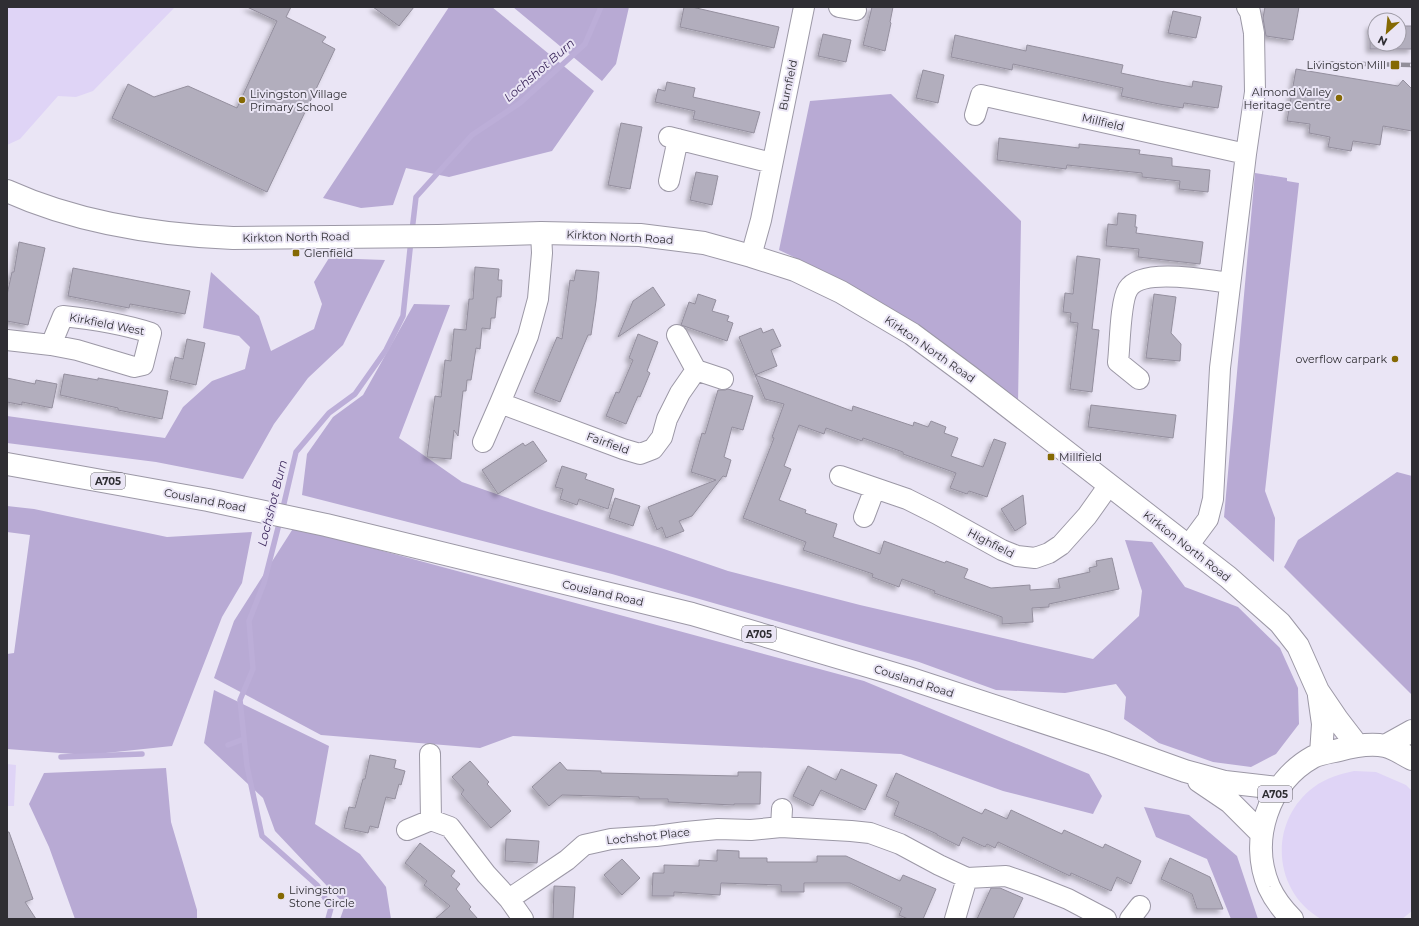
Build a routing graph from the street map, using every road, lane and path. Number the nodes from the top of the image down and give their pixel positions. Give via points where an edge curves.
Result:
1 (804, 7) edge
2 (1247, 7) edge
3 (975, 115) dead end
4 (1246, 154) junction
5 (772, 163) junction
6 (669, 181) dead end
7 (7, 191) edge
8 (541, 233) junction
9 (751, 256) junction
10 (1230, 282) junction
11 (677, 335) dead end
12 (7, 340) edge
13 (50, 345) dead end
14 (696, 370) junction
15 (723, 379) dead end
16 (1139, 379) dead end
17 (500, 403) junction
18 (483, 442) dead end
19 (7, 464) edge
20 (840, 476) dead end
21 (1109, 485) junction
22 (875, 488) junction
23 (864, 516) dead end
24 (1188, 546) junction
25 (1318, 691) junction
26 (1412, 731) edge
27 (1357, 745) junction
28 (1385, 746) junction
29 (430, 754) dead end
30 (1321, 754) junction
31 (1412, 759) edge
32 (1185, 771) junction
33 (1278, 788) junction
34 (431, 820) junction
35 (407, 830) dead end
36 (1261, 833) junction
37 (967, 878) junction
38 (509, 899) junction
39 (1288, 917) edge
40 (523, 919) edge
41 (955, 919) edge
42 (1106, 919) edge

1 - 5 street, Burnfield
2 - 4 street via 1254,33 1255,92
3 - 4 street, Millfield via 981,95
4 - 10 street
5 - 6 street via 674,138
5 - 9 street, Burnfield
7 - 8 main road, Kirkton North Road via 96,222 199,237
8 - 9 main road, Kirkton North Road via 640,236 704,243
8 - 17 street via 538,299 528,336
9 - 21 main road, Kirkton North Road via 795,270 841,292 912,334
10 - 16 street via 1181,276 1154,276 1133,284 1128,289 1124,302 1118,362
10 - 24 street via 1220,368 1213,499 1208,519
11 - 14 street
12 - 13 street
14 - 15 street
14 - 17 street, Fairfield via 667,419 662,437 653,449 640,454
17 - 18 street
19 - 32 main road, Cousland Road / A705 via 208,500 326,525 692,614 905,677
20 - 22 street, Highfield
21 - 22 street, Highfield via 1087,516 1061,545 1035,558 1017,556 907,500
21 - 24 main road, Kirkton North Road
22 - 23 street
24 - 25 main road, Kirkton North Road via 1280,623 1298,646
25 - 27 main road, Kirkton North Road
25 - 30 main road, Kirkton North Road via 1323,724
26 - 28 main road
27 - 28 main road, A705
27 - 30 main road, A705
28 - 31 main road, A705
29 - 34 street
30 - 33 main road, A705 via 1292,772
32 - 33 main road, Cousland Road / A705 via 1225,782
32 - 36 main road, Cousland Road / A705 via 1230,802
33 - 36 main road, A705 via 1267,809
34 - 35 street
34 - 38 street via 450,828
36 - 39 main road, A705 via 1262,864 1269,887
37 - 38 street, Lochshot Place via 900,844 870,833 782,818 751,830 718,829 611,838 584,845 567,860
37 - 41 street
37 - 42 street via 1006,876 1068,899
38 - 40 street

